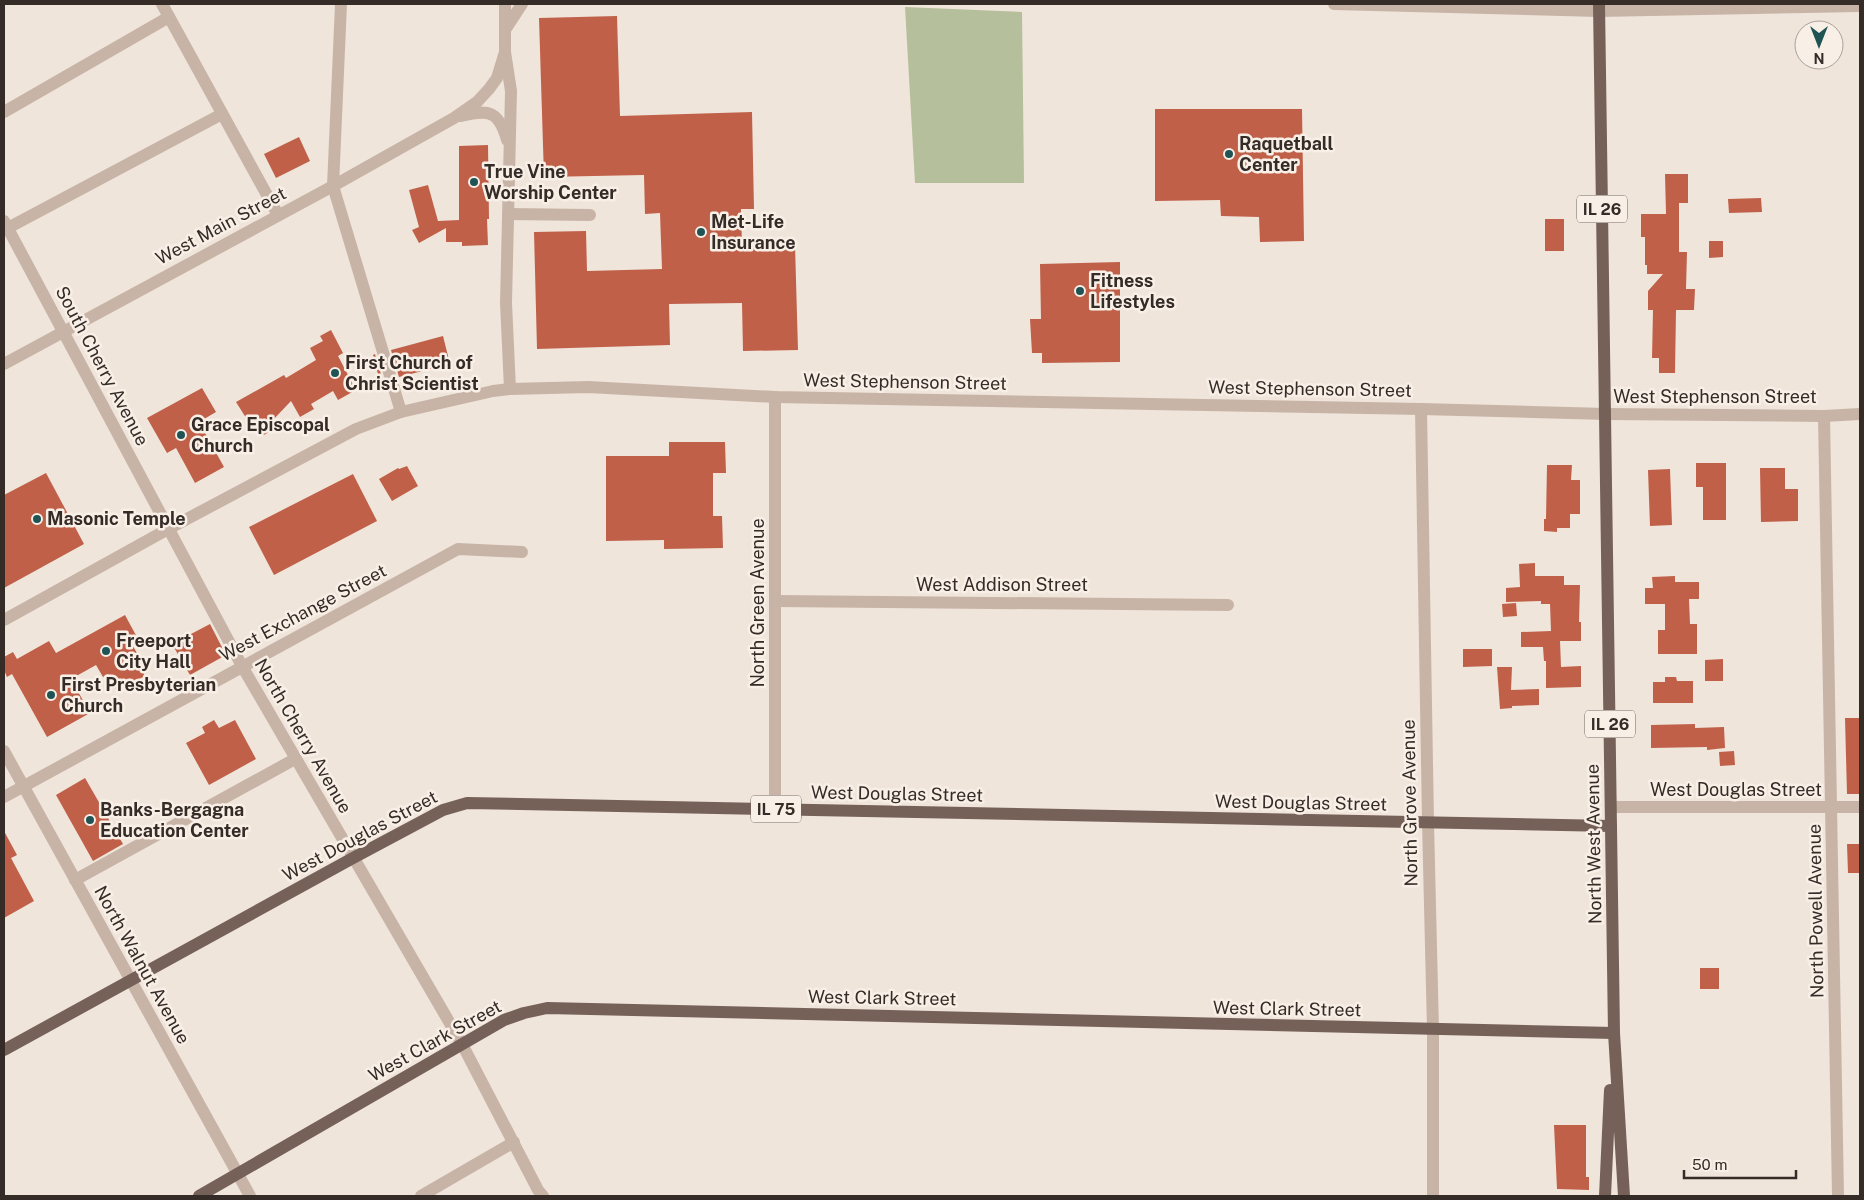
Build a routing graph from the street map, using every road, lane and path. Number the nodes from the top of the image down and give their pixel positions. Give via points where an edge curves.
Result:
1 (162, 4) edge
2 (341, 4) edge
3 (505, 4) edge
4 (522, 4) edge
5 (1334, 4) edge
6 (1860, 6) edge
7 (1599, 8) edge
8 (169, 17) junction
9 (505, 30) junction
10 (505, 52) junction
11 (4, 112) edge
12 (222, 114) junction
13 (454, 118) junction
14 (510, 151) junction
15 (334, 186) junction
16 (508, 214) junction
17 (278, 215) junction
18 (590, 215) dead end
19 (5, 226) edge
20 (64, 331) junction
21 (4, 364) edge
22 (510, 389) junction
23 (775, 397) junction
24 (1421, 409) junction
25 (401, 412) junction
26 (1606, 414) junction
27 (1860, 414) edge
28 (1824, 416) junction
29 (170, 528) junction
30 (522, 552) dead end
31 (776, 601) junction
32 (1228, 605) dead end
33 (4, 620) edge
34 (242, 666) junction
35 (4, 751) edge
36 (296, 759) junction
37 (23, 786) junction
38 (4, 797) edge
39 (1611, 807) junction
40 (1860, 807) edge
41 (1832, 808) junction
42 (775, 809) junction
43 (1428, 822) junction
44 (1611, 826) junction
45 (352, 858) junction
46 (75, 880) junction
47 (130, 980) junction
48 (1433, 1030) junction
49 (1614, 1033) junction
50 (462, 1044) junction
51 (4, 1050) edge
52 (514, 1142) junction
53 (238, 1174) junction
54 (199, 1196) edge
55 (250, 1196) edge
56 (421, 1196) edge
57 (543, 1196) edge
58 (1433, 1196) edge
59 (1605, 1196) edge
60 (1624, 1196) edge
61 (1838, 1196) edge

1 - 8 street
2 - 15 street
3 - 9 street
4 - 9 street
5 - 7 street
6 - 7 street
7 - 26 main road, IL 26
8 - 11 street
8 - 12 street
9 - 10 street
10 - 13 street via 490,89
10 - 14 street via 512,91
12 - 17 street
12 - 19 street
13 - 14 street via 478,112 496,117 503,126
13 - 15 street, West Main Street
14 - 16 street
15 - 17 street, West Main Street
15 - 25 street
16 - 18 street
16 - 22 street via 506,303
17 - 20 street, West Main Street
19 - 20 street, South Cherry Avenue
20 - 21 street, West Main Street
20 - 29 street, South Cherry Avenue
22 - 23 street, West Stephenson Street via 588,387
22 - 25 street, West Stephenson Street
23 - 24 street, West Stephenson Street
23 - 31 street, North Green Avenue
24 - 26 street, West Stephenson Street
24 - 43 street, North Grove Avenue
25 - 29 street, West Stephenson Street via 356,429
26 - 28 street, West Stephenson Street
26 - 39 main road, North West Avenue / IL 26
27 - 28 street, West Stephenson Street
28 - 41 street, North Powell Avenue
29 - 33 street, West Stephenson Street
29 - 34 street, North Cherry Avenue
30 - 34 street, West Exchange Street via 458,549
31 - 32 street, West Addison Street
31 - 42 street, North Green Avenue
34 - 36 street, North Cherry Avenue
34 - 37 street, West Exchange Street
35 - 37 street, North Walnut Avenue
36 - 45 street, North Cherry Avenue
36 - 46 street
37 - 38 street, West Exchange Street
37 - 46 street, North Walnut Avenue
39 - 41 street, West Douglas Street
39 - 44 main road, North West Avenue / IL 26
40 - 41 street, West Douglas Street
41 - 61 street, North Powell Avenue
42 - 43 main road, West Douglas Street / IL 75
42 - 45 main road, West Douglas Street / IL 75 via 467,803 443,810
43 - 44 main road, West Douglas Street / IL 75
43 - 48 street, North Grove Avenue
44 - 49 main road, North West Avenue / IL 26
45 - 47 main road, West Douglas Street / IL 75
45 - 50 street, North Cherry Avenue
46 - 47 street, North Walnut Avenue
47 - 51 main road, West Douglas Street / IL 75
47 - 53 street, North Walnut Avenue
48 - 49 main road, West Clark Street
48 - 50 main road, West Clark Street via 548,1008 504,1020
48 - 58 street, North Grove Avenue
49 - 59 main road, North West Avenue / IL 26
49 - 60 main road, North West Avenue / IL 26
50 - 52 street, North Cherry Avenue
50 - 53 main road, West Clark Street
52 - 56 street
52 - 57 street, North Cherry Avenue
53 - 54 main road, West Clark Street
53 - 55 street, North Walnut Avenue

